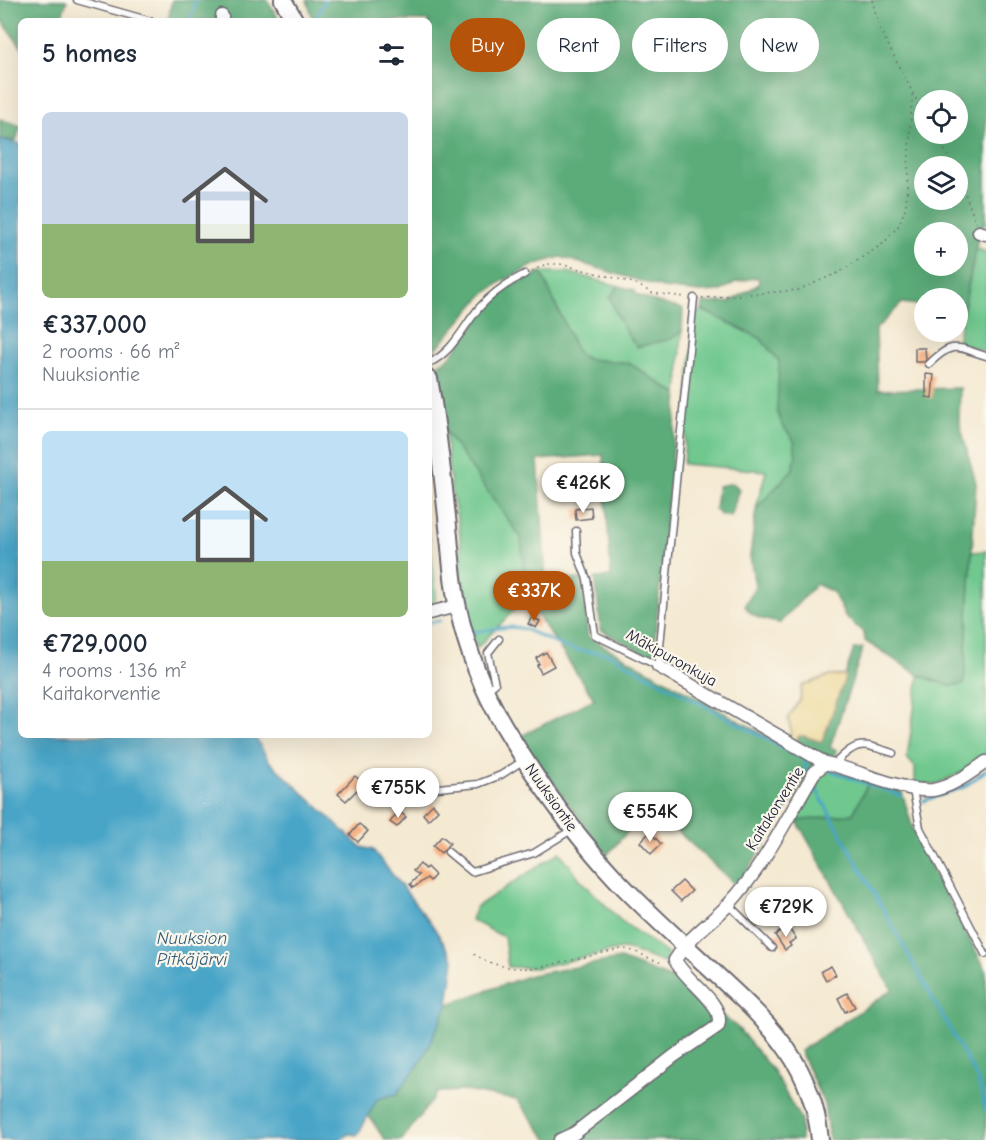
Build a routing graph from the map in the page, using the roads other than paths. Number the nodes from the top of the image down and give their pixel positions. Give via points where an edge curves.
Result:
1 (77, 0) edge
2 (283, 0) edge
3 (140, 18) edge
4 (293, 18) edge
5 (525, 274) road end
6 (694, 298) road end
7 (986, 356) edge
8 (432, 362) edge
9 (930, 364) dead end
10 (432, 396) edge
11 (576, 531) dead end
12 (457, 606) junction
13 (432, 612) edge
14 (499, 639) dead end
15 (658, 666) junction
16 (486, 691) junction
17 (893, 753) dead end
18 (525, 759) junction
19 (986, 762) edge
20 (829, 764) junction
21 (913, 790) junction
22 (388, 797) dead end
23 (573, 829) junction
24 (448, 852) dead end
25 (729, 904) junction
26 (686, 945) junction
27 (772, 948) dead end
28 (985, 954) edge
29 (560, 1140) edge
30 (820, 1140) edge

1 - 3 lane
2 - 4 street
5 - 8 lane via 494,292 452,346
6 - 15 lane
7 - 9 lane via 955,346 942,351
10 - 12 street, Nuuksiontie
11 - 15 lane, Mäkipuronkuja via 595,635
12 - 13 street
12 - 16 street, Nuuksiontie
14 - 16 lane via 488,653 495,684
15 - 20 street, Mäkipuronkuja
16 - 18 street, Nuuksiontie
17 - 20 lane via 864,744 850,748
18 - 22 lane via 478,784
18 - 23 street, Nuuksiontie
19 - 21 street via 947,786
20 - 21 street
20 - 25 street, Kaitakorventie via 814,773 754,872
21 - 28 lane via 920,828
23 - 24 lane via 534,853 472,872
23 - 26 street, Nuuksiontie via 617,879
25 - 26 street, Kaitakorventie
25 - 27 lane
26 - 29 street, Kaitakorventie via 675,960 714,1004 719,1013 718,1026 575,1133
26 - 30 street, Nuuksiontie via 781,1039 809,1089

